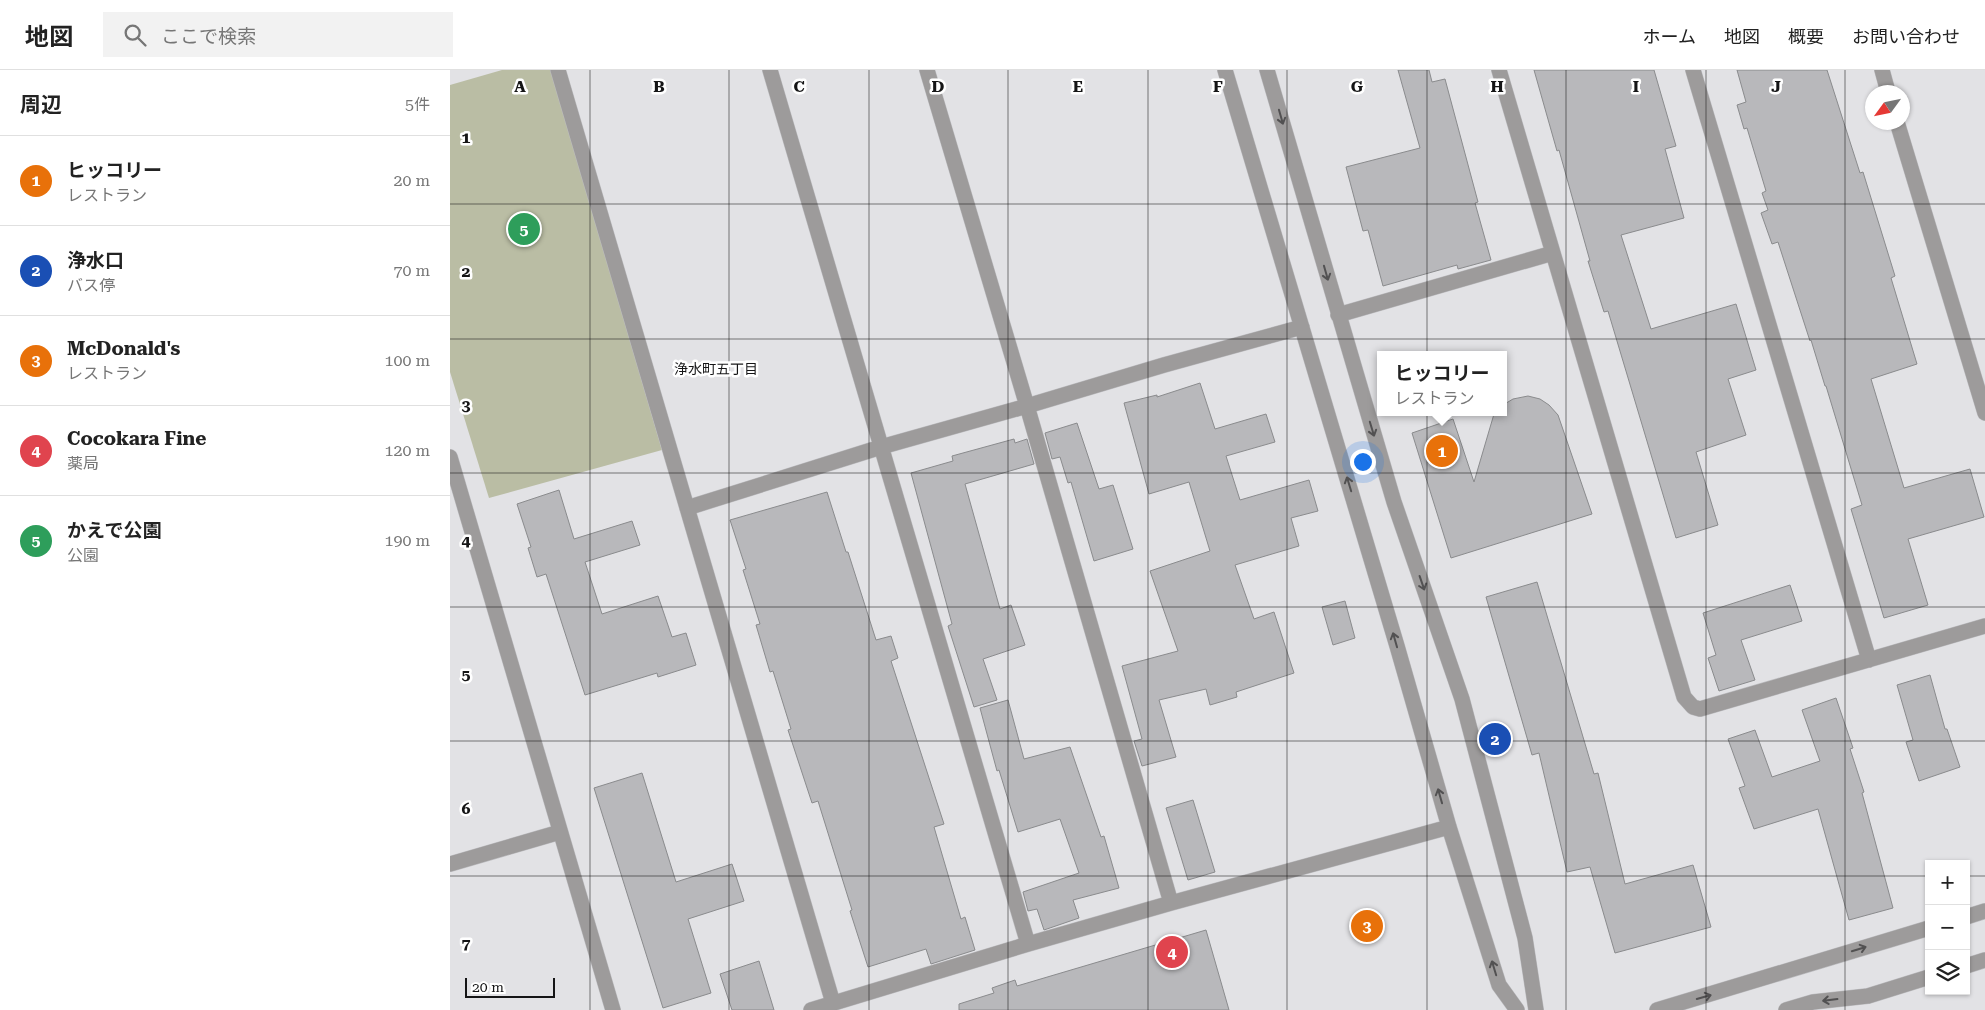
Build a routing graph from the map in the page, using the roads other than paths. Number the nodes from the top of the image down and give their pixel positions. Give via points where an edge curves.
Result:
1 (558, 70) edge
2 (770, 70) edge
3 (927, 70) edge
4 (1225, 70) edge
5 (1267, 70) edge
6 (1499, 70) edge
7 (1693, 70) edge
8 (1882, 70) edge
9 (1886, 85) edge
10 (1900, 130) edge
11 (1553, 253) junction
12 (1338, 315) junction
13 (1302, 327) junction
14 (1027, 406) junction
15 (1985, 413) edge
16 (881, 447) junction
17 (450, 457) edge
18 (687, 508) junction
19 (1985, 626) edge
20 (1869, 660) junction
21 (1448, 827) junction
22 (560, 832) junction
23 (450, 864) edge
24 (1171, 903) junction
25 (1985, 911) edge
26 (1970, 915) edge
27 (1925, 929) edge
28 (1028, 944) junction
29 (1985, 960) edge
30 (1970, 965) edge
31 (1925, 978) edge
32 (834, 1003) junction
33 (613, 1010) edge
34 (811, 1010) edge
35 (1517, 1010) edge
36 (1536, 1010) edge
37 (1657, 1010) edge
38 (1786, 1010) edge

1 - 18 street
2 - 16 street
3 - 14 street
4 - 13 street
5 -> 12 street
6 - 11 street
7 - 20 street
8 - 9 street
10 - 15 street
11 - 12 street
11 - 20 street via 1684,697 1700,709
12 -> 36 street via 1394,502 1462,698 1525,938
13 - 14 street
21 -> 13 street
14 - 16 street
14 - 24 street
16 - 18 street
16 - 28 street
17 - 22 street
18 - 32 street
19 - 20 street
21 - 24 street
35 -> 21 street via 1499,985
22 - 23 street
22 - 33 street
24 - 28 street
25 - 26 street
37 -> 27 street
28 - 32 street
29 - 30 street
31 -> 38 street via 1868,996 1813,1002
32 - 34 street

